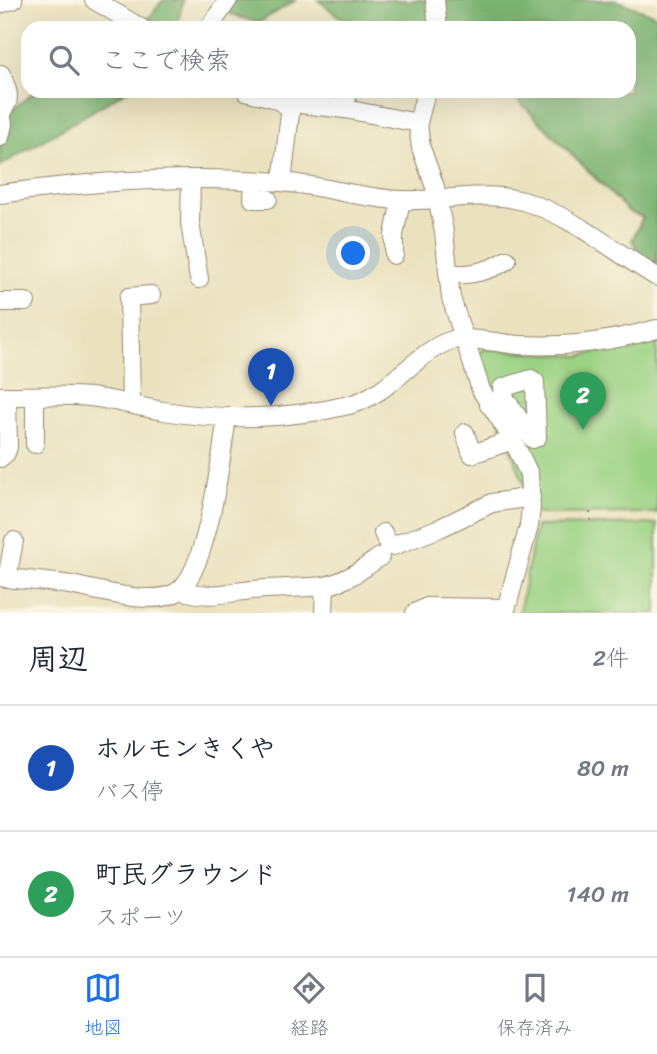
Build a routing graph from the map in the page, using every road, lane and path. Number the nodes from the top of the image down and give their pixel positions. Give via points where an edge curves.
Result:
1 (13, 0) edge
2 (94, 0) edge
3 (228, 0) edge
4 (435, 0) edge
5 (0, 4) edge
6 (129, 21) edge
7 (214, 21) edge
8 (437, 21) edge
9 (1, 74) edge
10 (270, 98) edge
11 (424, 98) edge
12 (347, 100) edge
13 (284, 102) junction
14 (1, 109) edge
15 (418, 123) junction
16 (0, 137) edge
17 (191, 178) junction
18 (254, 181) junction
19 (282, 182) junction
20 (1, 197) edge
21 (268, 199) dead end
22 (436, 199) junction
23 (401, 200) junction
24 (394, 255) dead end
25 (507, 260) dead end
26 (448, 272) junction
27 (657, 277) edge
28 (199, 279) dead end
29 (150, 295) dead end
30 (0, 302) edge
31 (26, 302) dead end
32 (657, 329) edge
33 (464, 340) junction
34 (3, 396) edge
35 (35, 397) junction
36 (142, 412) junction
37 (227, 416) junction
38 (464, 433) dead end
39 (513, 440) junction
40 (35, 444) dead end
41 (0, 458) edge
42 (531, 497) junction
43 (590, 512) dead end
44 (591, 524) dead end
45 (383, 533) dead end
46 (14, 541) dead end
47 (380, 557) dead end
48 (3, 577) edge
49 (324, 586) junction
50 (180, 590) junction
51 (143, 605) edge
52 (505, 611) edge
53 (324, 613) edge
54 (415, 613) edge

1 - 5 street
2 - 6 street
3 - 7 street
4 - 8 street
9 - 14 street via 10,96
10 - 13 street
11 - 15 street
12 - 13 street
12 - 15 street
13 - 19 street via 290,113
14 - 16 street
15 - 22 street
17 - 18 street
17 - 20 street
17 - 28 street via 190,223
18 - 19 street
18 - 21 street via 253,199
19 - 23 street
22 - 23 street
22 - 26 street
22 - 27 street via 506,197 524,201 572,222
23 - 24 street
25 - 26 street via 480,273
26 - 33 street
29 - 36 street via 128,297
30 - 31 street
32 - 33 street via 589,344
33 - 37 street via 438,348 367,400 301,415
33 - 39 street via 481,390 497,401
34 - 35 street
34 - 41 street via 8,447
35 - 36 street via 88,397
35 - 40 street
36 - 37 street
37 - 50 street via 205,541
38 - 39 street via 472,454
39 - 42 street via 529,474
42 - 45 street via 492,503 393,546
42 - 52 street via 529,526
43 - 44 path
46 - 48 street
47 - 49 street via 353,577
48 - 51 street via 65,584
49 - 50 street via 217,596
49 - 53 street
50 - 51 street
52 - 54 street via 427,607

